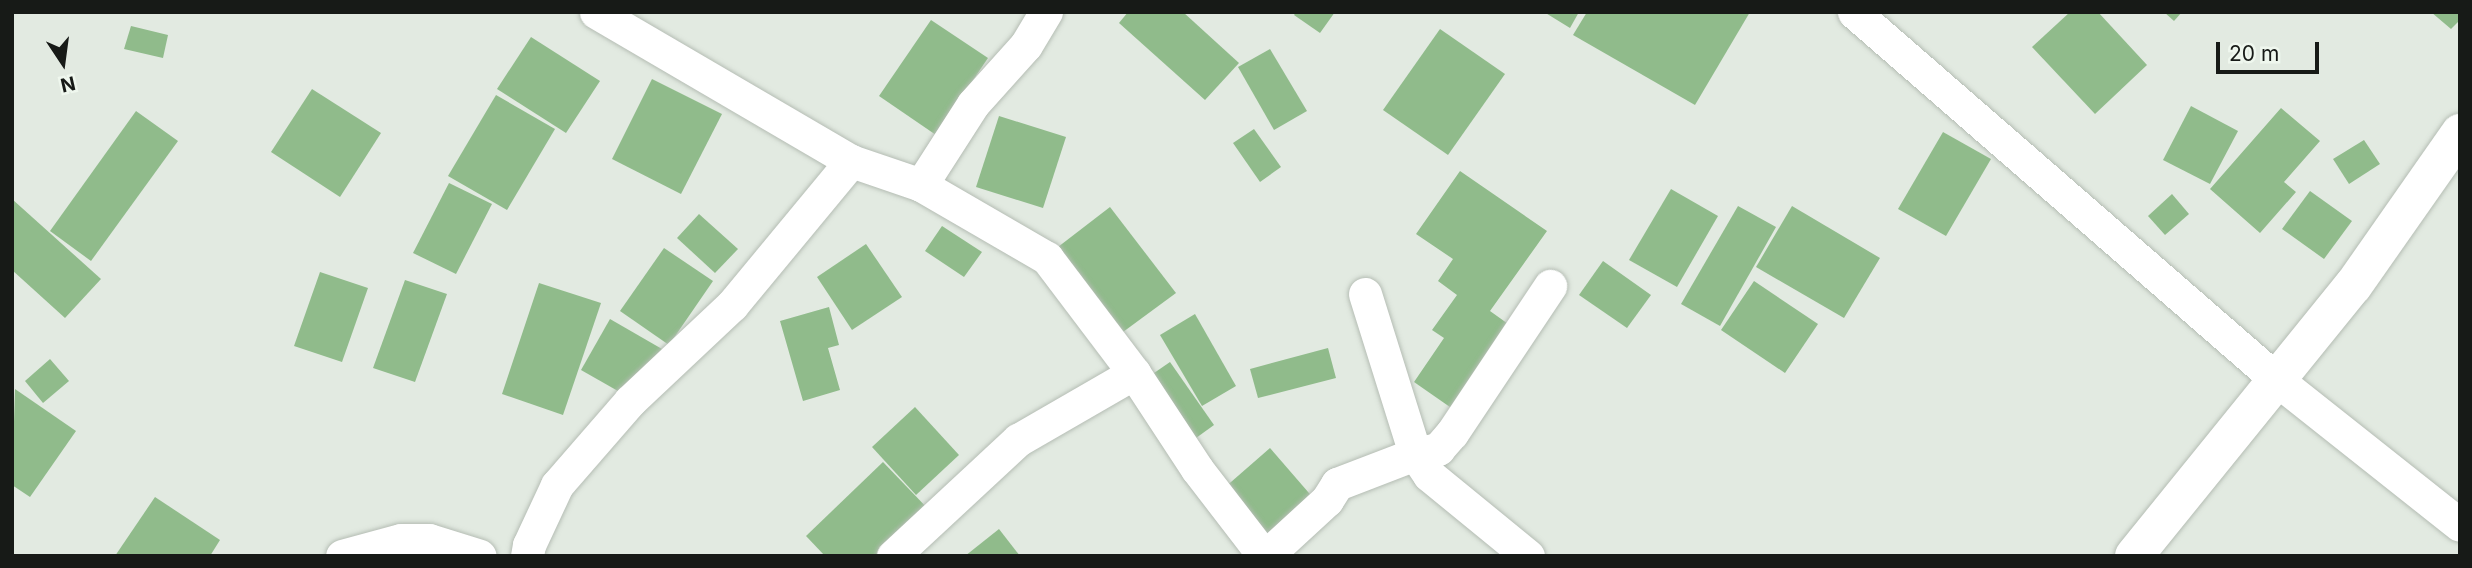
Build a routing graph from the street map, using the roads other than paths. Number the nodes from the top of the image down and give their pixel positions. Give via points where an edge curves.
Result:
1 (596, 12) edge
2 (1046, 12) edge
3 (1854, 12) edge
4 (2460, 133) edge
5 (851, 161) junction
6 (921, 185) junction
7 (1550, 286) dead end
8 (1365, 294) dead end
9 (1134, 373) junction
10 (2277, 380) junction
11 (1415, 454) junction
12 (2460, 525) edge
13 (342, 556) edge
14 (480, 556) edge
15 (527, 556) edge
16 (892, 556) edge
17 (1265, 556) edge
18 (1528, 556) edge
19 (2134, 556) edge

1 - 5 street
2 - 6 street via 1026,45 973,104
3 - 10 street
4 - 10 street via 2353,286
5 - 6 street
5 - 15 street via 732,305 631,401 557,485
6 - 9 street via 1047,258
7 - 11 street via 1452,433 1438,449
8 - 11 street
9 - 16 street via 1018,440
9 - 17 street via 1197,469
10 - 12 street
10 - 19 street
11 - 17 street via 1337,484 1327,500
11 - 18 street via 1429,475
13 - 14 street via 401,540 429,540

